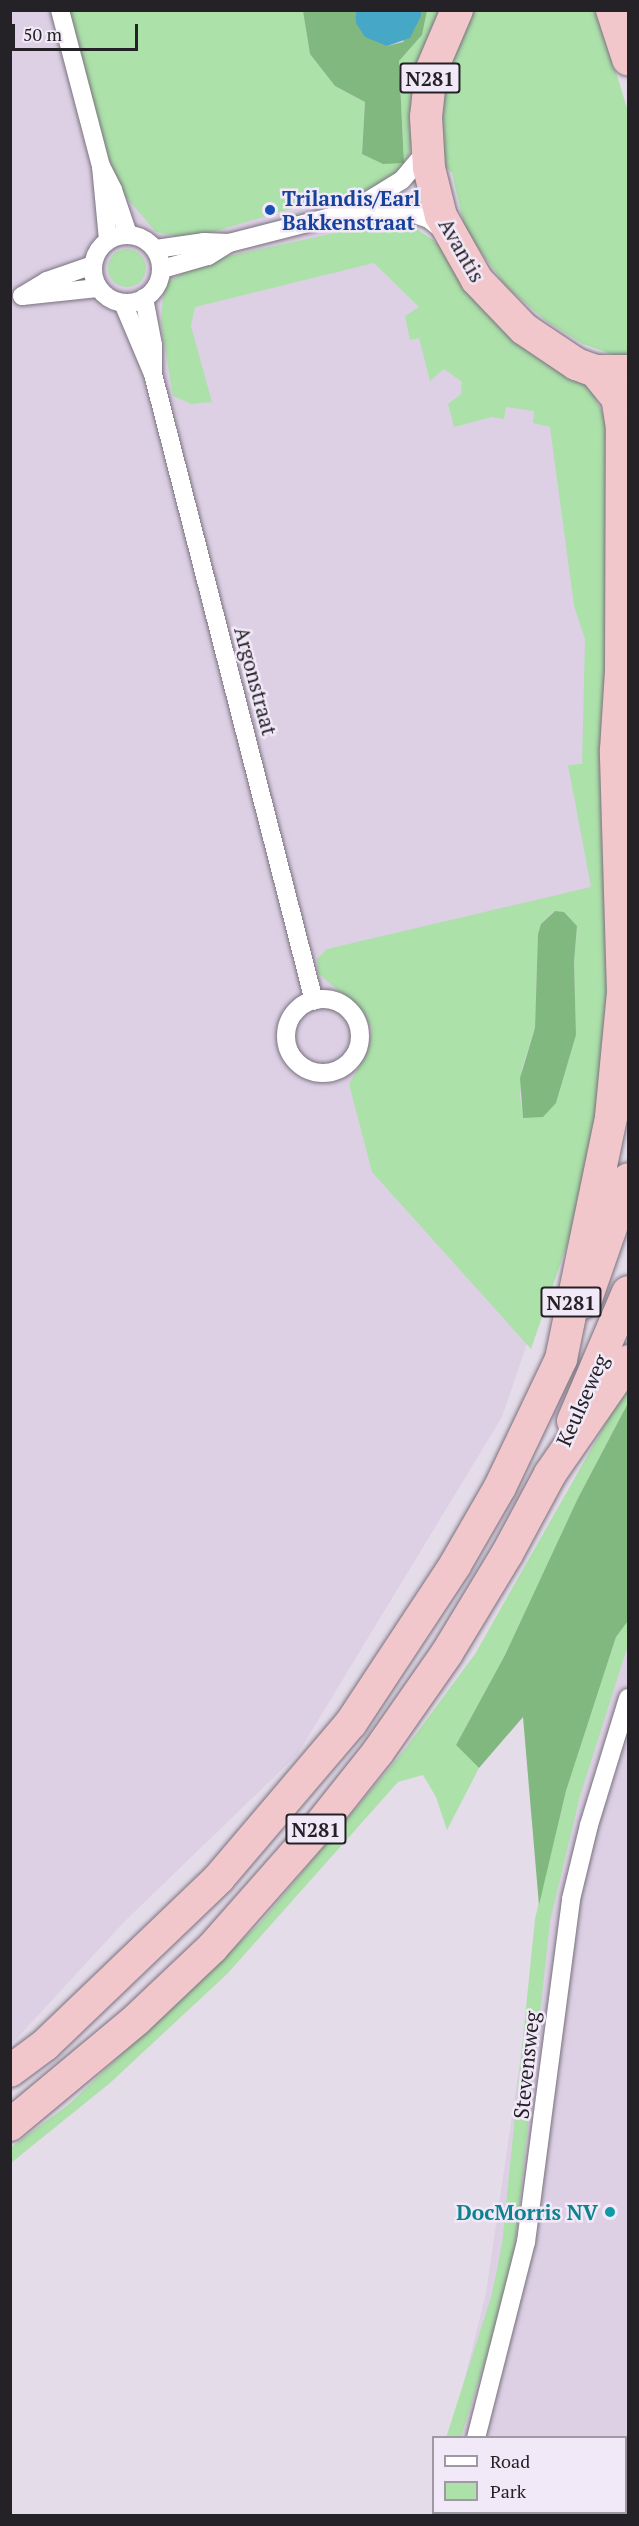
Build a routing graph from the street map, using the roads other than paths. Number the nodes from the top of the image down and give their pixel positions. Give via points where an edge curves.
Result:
1 (60, 10) edge
2 (457, 10) edge
3 (612, 10) edge
4 (628, 59) edge
5 (426, 151) junction
6 (100, 166) junction
7 (350, 212) junction
8 (128, 234) junction
9 (108, 240) junction
10 (229, 243) junction
11 (454, 243) junction
12 (156, 249) junction
13 (93, 265) junction
14 (162, 269) junction
15 (98, 288) junction
16 (16, 298) edge
17 (144, 298) junction
18 (123, 303) junction
19 (595, 371) junction
20 (628, 371) edge
21 (153, 374) junction
22 (314, 1001) junction
23 (628, 1179) edge
24 (628, 1292) edge
25 (561, 1359) junction
26 (628, 1361) edge
27 (550, 1474) junction
28 (628, 1698) edge
29 (10, 2072) edge
30 (10, 2125) edge
31 (477, 2436) edge

1 - 6 street
2 - 5 highway, Avantis / N281 via 432,71
3 - 4 highway
5 - 7 street via 402,180
5 - 11 highway, Avantis / N281 via 436,200
6 - 8 street
6 - 9 street
7 - 10 street
7 - 11 street via 415,214 437,225
8 - 9 street
8 - 12 street
9 - 13 street
10 - 12 street via 204,242
10 - 14 street via 207,256
11 - 19 highway, Avantis / N281 via 477,280 518,323 556,353
12 - 14 street
13 - 15 street
13 - 16 street via 47,281
14 - 17 street via 154,291
15 - 16 street
15 - 18 street
17 - 18 street
17 - 21 street, Argonstraat via 153,345
18 - 21 street, Argonstraat via 139,349
19 - 20 highway, Avantis / N281
19 - 25 highway, N281 via 616,398 622,428 621,670 616,750 623,993 611,1117
21 - 22 street, Argonstraat
22 - 22 street via 293,1016 287,1041 293,1057 306,1069 332,1072 348,1064 358,1049 358,1023 340,1003
23 - 25 highway, Keulseweg / N281 via 598,1273
24 - 27 highway, Keulseweg / N281
25 - 29 highway, N281 via 500,1487 455,1566 351,1724 219,1878 45,2045
26 - 27 highway, N281
27 - 30 highway, N281 via 447,1653 378,1752 316,1830 212,1948 137,2019
28 - 31 street, Stevensweg via 571,1899 526,2242

